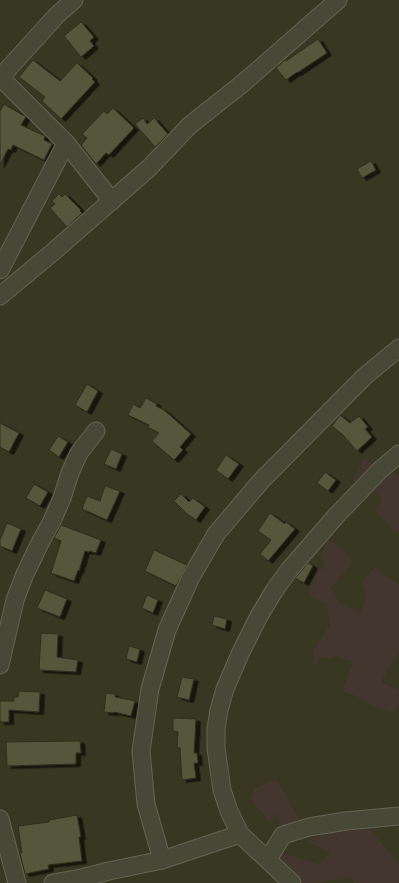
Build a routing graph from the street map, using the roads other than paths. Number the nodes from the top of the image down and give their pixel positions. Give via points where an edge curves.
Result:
1 (74, 0) edge
2 (338, 0) edge
3 (0, 78) edge
4 (66, 143) junction
5 (112, 201) junction
6 (0, 270) edge
7 (0, 296) edge
8 (399, 348) edge
9 (96, 431) dead end
10 (399, 454) edge
11 (0, 665) edge
12 (399, 816) edge
13 (0, 820) edge
14 (240, 834) junction
15 (268, 859) junction
16 (162, 860) junction
17 (83, 881) edge
18 (17, 883) edge
19 (53, 883) edge
20 (292, 883) edge

1 - 3 street via 57,15
2 - 5 street via 242,84 190,125
3 - 4 street
4 - 5 street
4 - 6 street
5 - 7 street
8 - 16 street via 364,376 261,481 216,534 191,577 167,630 150,689 140,751 146,804
9 - 11 street via 79,452 55,515 25,574 15,600
10 - 14 street via 336,516 289,570 259,616 225,689 216,729 216,748 222,790
12 - 15 street via 309,827 283,836
13 - 18 street
14 - 15 street
14 - 16 street
15 - 20 street
16 - 17 street via 109,871
17 - 19 street

